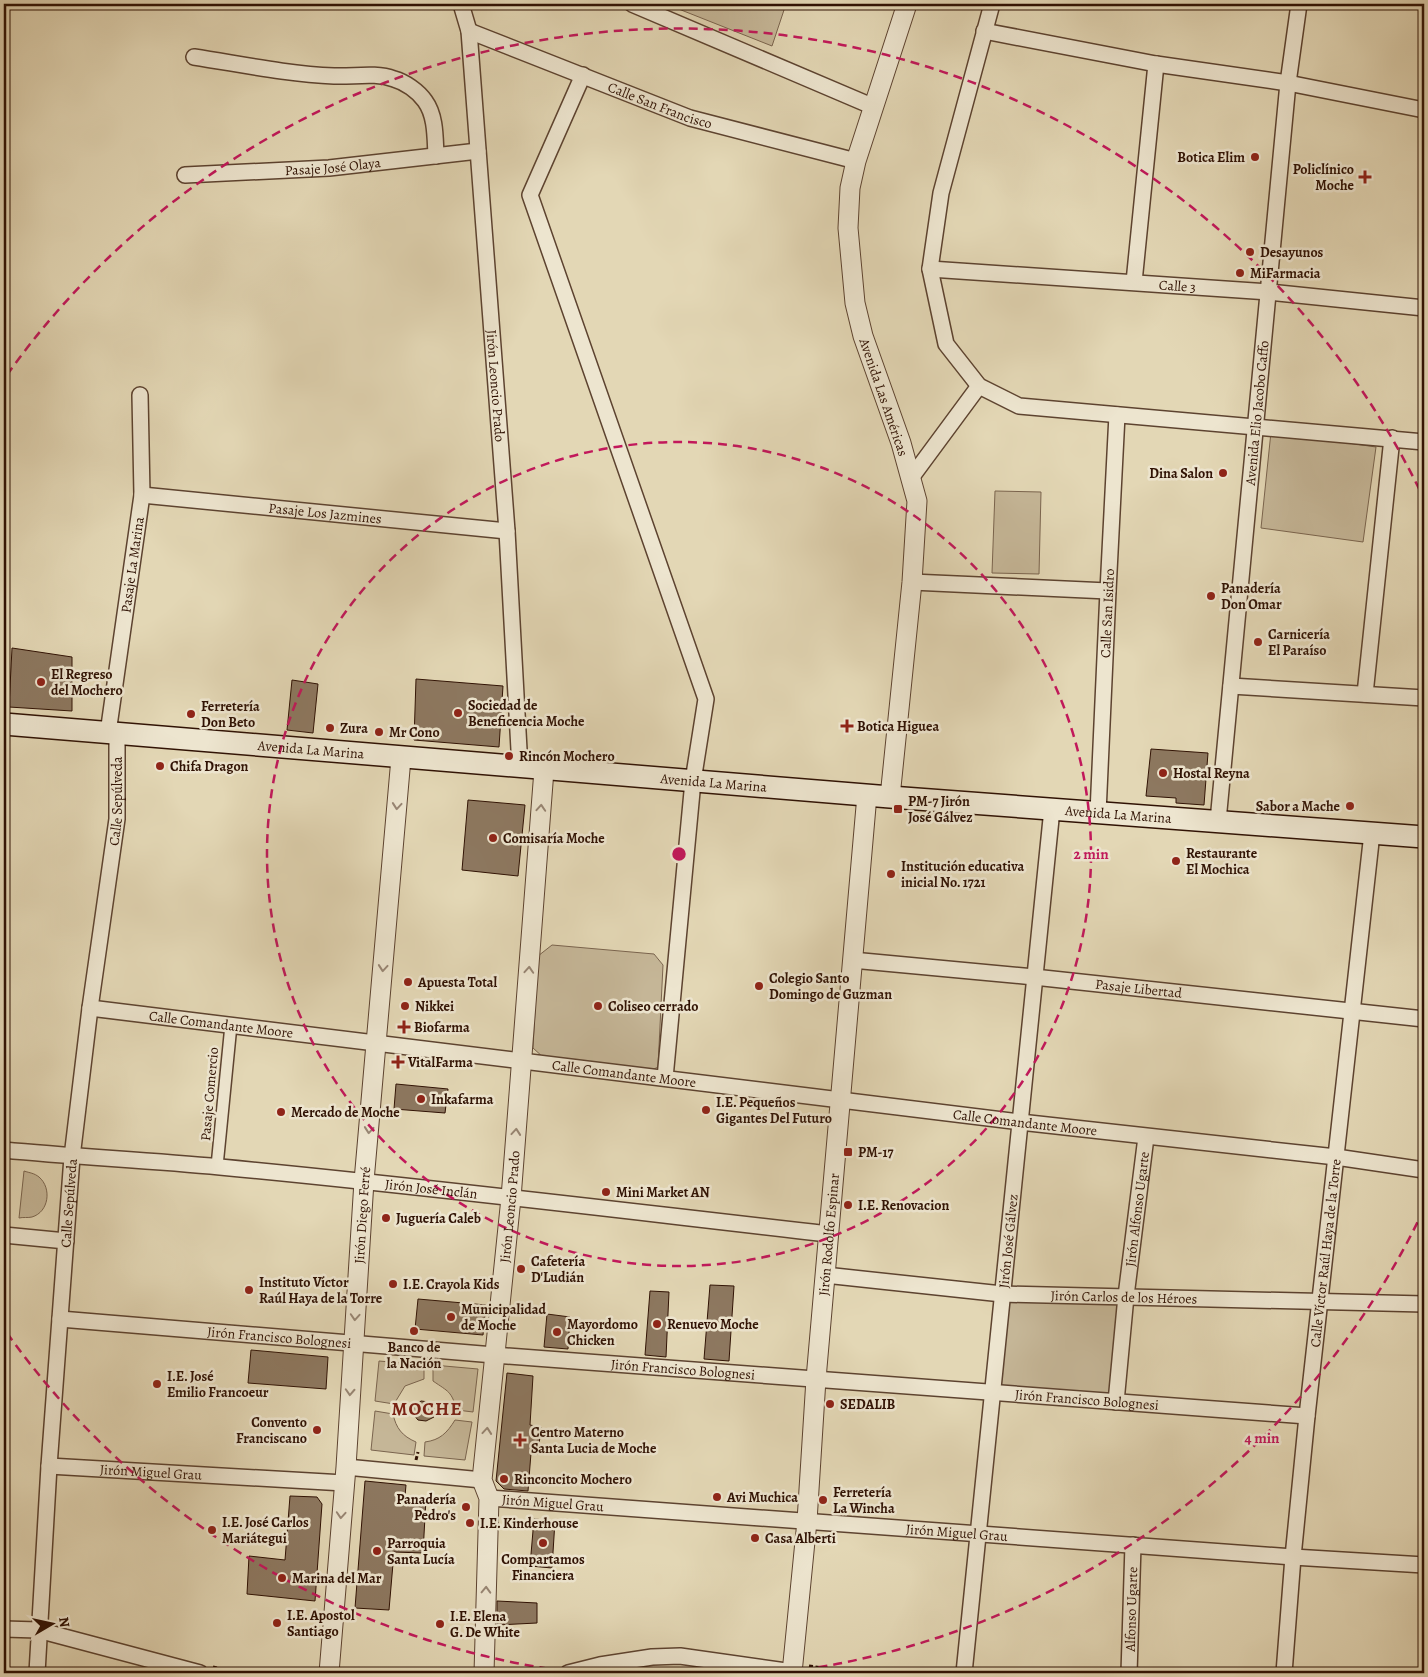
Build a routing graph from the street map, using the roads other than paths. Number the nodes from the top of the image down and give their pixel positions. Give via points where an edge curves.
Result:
1 (461, 4) edge
2 (632, 4) edge
3 (907, 4) edge
4 (992, 4) edge
5 (1299, 4) edge
6 (469, 31) junction
7 (984, 31) junction
8 (194, 57) dead end
9 (1156, 64) junction
10 (583, 75) junction
11 (1288, 83) junction
12 (874, 107) junction
13 (1424, 110) edge
14 (478, 151) junction
15 (436, 156) junction
16 (856, 161) junction
17 (185, 175) dead end
18 (930, 269) junction
19 (1134, 282) junction
20 (1269, 292) junction
21 (1424, 308) edge
22 (980, 386) junction
23 (140, 395) dead end
24 (1117, 415) junction
25 (1256, 428) junction
26 (1392, 438) junction
27 (1424, 442) edge
28 (912, 478) junction
29 (142, 495) junction
30 (507, 531) junction
31 (912, 582) junction
32 (1108, 591) junction
33 (1231, 686) junction
34 (1365, 694) junction
35 (1424, 698) edge
36 (4, 724) edge
37 (112, 734) junction
38 (401, 758) junction
39 (520, 768) junction
40 (544, 770) junction
41 (693, 781) junction
42 (866, 795) junction
43 (890, 797) junction
44 (1052, 809) junction
45 (1098, 813) junction
46 (1218, 821) junction
47 (1372, 833) junction
48 (1424, 837) edge
49 (852, 960) junction
50 (1034, 977) junction
51 (90, 1008) junction
52 (1352, 1010) junction
53 (1424, 1019) edge
54 (231, 1025) junction
55 (376, 1043) junction
56 (522, 1060) junction
57 (665, 1078) junction
58 (840, 1100) junction
59 (1020, 1122) junction
60 (1146, 1137) junction
61 (4, 1150) edge
62 (72, 1157) junction
63 (1336, 1157) junction
64 (217, 1166) junction
65 (1424, 1170) edge
66 (364, 1182) junction
67 (511, 1198) junction
68 (828, 1234) junction
69 (4, 1235) edge
70 (66, 1241) junction
71 (825, 1275) junction
72 (1002, 1294) junction
73 (1126, 1296) junction
74 (1320, 1302) junction
75 (1424, 1304) edge
76 (60, 1319) junction
77 (353, 1343) junction
78 (494, 1355) junction
79 (816, 1379) junction
80 (992, 1393) junction
81 (1116, 1402) junction
82 (1307, 1416) junction
83 (49, 1466) junction
84 (345, 1475) junction
85 (482, 1480) junction
86 (489, 1498) junction
87 (807, 1521) junction
88 (978, 1533) junction
89 (1133, 1545) junction
90 (1292, 1557) junction
91 (1424, 1565) edge
92 (4, 1628) edge
93 (38, 1630) junction
94 (789, 1669) edge
95 (37, 1673) edge
96 (200, 1673) edge
97 (329, 1673) edge
98 (484, 1673) edge
99 (568, 1673) edge
100 (964, 1673) edge
101 (1128, 1673) edge
102 (1284, 1673) edge

1 - 6 street, Jirón Leoncio Prado
2 - 12 street
3 - 12 street, Avenida Las Américas
4 - 7 street
5 - 11 street, Avenida Elio Jacobo Caffo
6 - 10 street, Calle San Francisco
6 - 14 street, Jirón Leoncio Prado
7 - 9 street
7 - 18 street via 941,193
8 - 15 street via 298,73 373,75 394,79 410,87 430,110
9 - 11 street
9 - 19 street
10 - 16 street, Calle San Francisco via 690,118
10 - 41 street via 530,194 706,699
11 - 13 street
11 - 20 street, Avenida Elio Jacobo Caffo
12 - 16 street, Avenida Las Américas
14 - 15 street, Pasaje José Olaya
14 - 30 street, Jirón Leoncio Prado
15 - 17 street, Pasaje José Olaya via 329,168
16 - 28 street, Avenida Las Américas via 850,188 848,228 855,303 863,336
18 - 19 street, Calle 3
18 - 22 street via 946,344
19 - 20 street, Calle 3
20 - 21 street, Calle 3
20 - 25 street, Avenida Elio Jacobo Caffo
22 - 24 street via 1019,406
22 - 28 street
23 - 29 street, Pasaje La Marina
24 - 25 street
24 - 32 street, Calle San Isidro
25 - 26 street
25 - 33 street, Avenida Elio Jacobo Caffo
26 - 27 street
26 - 34 street
28 - 31 street, Avenida Las Américas via 917,501
29 - 30 street, Pasaje Los Jazmines
29 - 37 street, Pasaje La Marina
30 - 39 street, Jirón Leoncio Prado
31 - 32 street
31 - 43 street, Avenida Las Américas
32 - 45 street, Calle San Isidro
33 - 34 street
33 - 46 street, Avenida Elio Jacobo Caffo
34 - 35 street
36 - 37 main road, Avenida La Marina
37 - 38 main road, Avenida La Marina
37 - 51 street, Calle Sepúlveda via 117,818
38 - 39 main road, Avenida La Marina
38 -> 55 street, Jirón Diego Ferré
39 - 40 main road, Avenida La Marina
40 - 41 main road, Avenida La Marina
56 -> 40 street, Jirón Leoncio Prado
41 - 42 main road, Avenida La Marina
41 - 57 street
42 - 43 main road, Avenida La Marina
42 - 49 street, Jirón Rodolfo Espinar
43 - 44 main road, Avenida La Marina
44 - 45 main road, Avenida La Marina
44 - 50 street, Jirón José Gálvez
45 - 46 main road, Avenida La Marina
46 - 47 main road, Avenida La Marina
47 - 48 main road, Avenida La Marina
47 - 52 street, Calle Víctor Raúl Haya de la Torre
49 - 50 street, Pasaje Libertad
49 - 58 street, Jirón Rodolfo Espinar
50 - 52 street, Pasaje Libertad
50 - 59 street, Jirón José Gálvez
51 - 54 street, Calle Comandante Moore
51 - 62 street, Calle Sepúlveda
52 - 53 street, Pasaje Libertad
52 - 63 street, Calle Víctor Raúl Haya de la Torre
54 - 55 street, Calle Comandante Moore
54 - 64 street, Pasaje Comercio
55 - 56 street, Calle Comandante Moore
55 -> 66 street, Jirón Diego Ferré
56 - 57 street, Calle Comandante Moore
67 -> 56 street, Jirón Leoncio Prado
57 - 58 street, Calle Comandante Moore
58 - 59 street, Calle Comandante Moore
58 - 68 street, Jirón Rodolfo Espinar
59 - 60 street, Calle Comandante Moore
59 - 72 street, Jirón José Gálvez
60 - 63 street, Calle Comandante Moore
60 - 73 street, Jirón Alfonso Ugarte
61 - 62 street, Jirón José Inclán
62 - 64 street, Jirón José Inclán
62 - 70 street, Calle Sepúlveda
63 - 65 street, Calle Comandante Moore
63 - 74 street, Calle Víctor Raúl Haya de la Torre
64 - 66 street, Jirón José Inclán
66 - 67 street, Jirón José Inclán
66 -> 77 street, Jirón Diego Ferré
67 - 68 street, Jirón José Inclán
67 - 78 street, Jirón Leoncio Prado
68 - 71 street, Jirón Rodolfo Espinar
69 - 70 street
70 - 76 street, Calle Sepúlveda
71 - 72 street, Jirón Carlos de los Héroes
71 - 79 street, Jirón Rodolfo Espinar
72 - 73 street, Jirón Carlos de los Héroes
72 - 80 street, Jirón José Gálvez
73 - 74 street, Jirón Carlos de los Héroes
73 - 81 street, Jirón Alfonso Ugarte
74 - 75 street, Jirón Carlos de los Héroes
74 - 82 street, Calle Víctor Raúl Haya de la Torre
76 - 77 street, Jirón Francisco Bolognesi
76 - 83 street, Calle Sepúlveda
77 - 78 street, Jirón Francisco Bolognesi
77 -> 84 street, Jirón Diego Ferré
78 - 79 street, Jirón Francisco Bolognesi
85 -> 78 street, Jirón Leoncio Prado
79 - 80 street, Jirón Francisco Bolognesi
79 - 87 street, Jirón Rodolfo Espinar
80 - 81 street, Jirón Francisco Bolognesi
80 - 88 street, Jirón José Gálvez
81 - 82 street, Jirón Francisco Bolognesi
82 - 90 street, Calle Víctor Raúl Haya de la Torre
83 - 84 street, Jirón Miguel Grau
83 - 93 street, Calle Sepúlveda
84 - 85 street, Jirón Miguel Grau
84 -> 97 street, Jirón Diego Ferré
85 - 86 street, Jirón Leoncio Prado
86 - 87 street, Jirón Miguel Grau
98 -> 86 street, Jirón Leoncio Prado
87 - 88 street, Jirón Miguel Grau
87 - 94 street, Jirón Rodolfo Espinar
88 - 89 street, Jirón Miguel Grau
88 - 100 street, Jirón José Gálvez
89 - 90 street, Jirón Miguel Grau
89 - 101 street, Alfonso Ugarte
90 - 91 street, Jirón Miguel Grau
90 - 102 street, Calle Víctor Raúl Haya de la Torre
92 - 93 street
93 - 95 street, Calle Sepúlveda
93 - 96 street
94 - 99 street via 680,1656 652,1657

